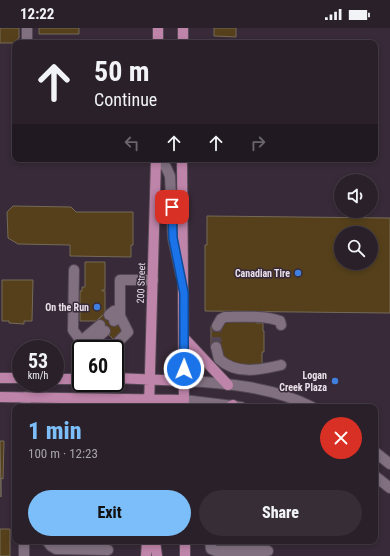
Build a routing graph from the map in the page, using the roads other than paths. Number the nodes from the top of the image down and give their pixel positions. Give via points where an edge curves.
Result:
1 (27, 28) edge
2 (158, 28) edge
3 (183, 28) edge
4 (27, 40) edge
5 (158, 40) edge
6 (183, 40) edge
7 (156, 162) edge
8 (160, 162) edge
9 (182, 162) edge
10 (74, 270) dead end
11 (153, 280) junction
12 (184, 293) junction
13 (281, 325) dead end
14 (217, 326) dead end
15 (102, 328) dead end
16 (185, 339) junction
17 (77, 340) edge
18 (90, 340) edge
19 (120, 340) edge
20 (216, 347) tunnel mouth
21 (281, 365) dead end
22 (0, 378) edge
23 (12, 378) edge
24 (124, 378) edge
25 (150, 379) junction
26 (185, 381) junction
27 (228, 385) junction
28 (0, 397) edge
29 (26, 402) edge
30 (149, 403) edge
31 (184, 403) edge
32 (201, 404) edge
33 (305, 404) edge
34 (378, 454) edge
35 (390, 464) edge
36 (378, 478) edge
37 (390, 488) edge
38 (24, 544) edge
39 (50, 544) edge
40 (147, 544) edge
41 (155, 544) edge
42 (185, 544) edge
43 (210, 544) edge
44 (108, 550) dead end
45 (268, 551) dead end
46 (24, 556) edge
47 (146, 556) edge
48 (157, 556) edge
49 (185, 556) edge

1 - 4 street
2 - 5 main road
3 - 6 main road
7 - 11 main road, 200 Street
8 - 12 street via 166,167 170,176 173,238
9 - 12 main road
10 - 17 street via 73,330
11 - 19 street via 120,280 114,318 128,332
11 - 25 main road, 200 Street
12 - 16 main road
13 - 14 street via 280,321 275,320 225,317
15 - 18 street
16 - 26 main road
16 - 27 main road
20 - 21 street via 219,359 232,367 261,370
22 - 23 main road
24 - 25 main road
25 - 26 main road
25 - 30 main road, 200 Street
26 - 27 street
26 - 31 main road
27 - 33 street via 280,394
28 - 29 main road
29 - 30 main road
30 - 31 main road
31 - 32 street
34 - 35 street
36 - 37 street
38 - 46 street
39 - 44 street via 56,549
40 - 47 main road
41 - 48 main road
42 - 49 main road
43 - 45 street via 211,549 216,551

